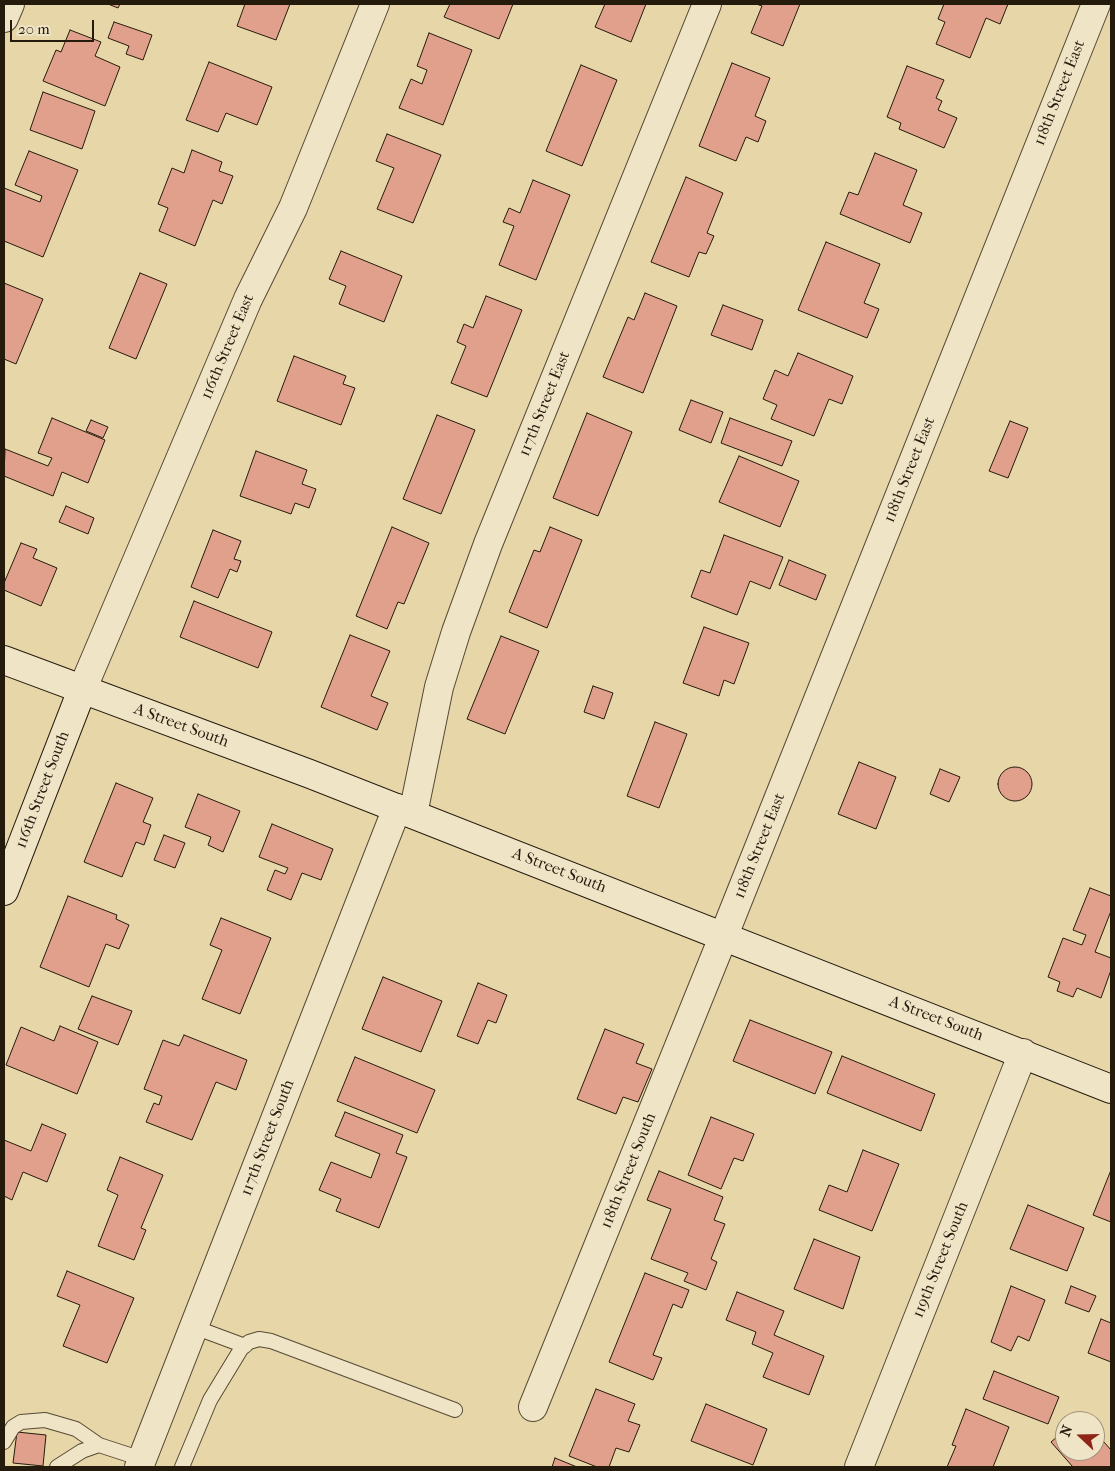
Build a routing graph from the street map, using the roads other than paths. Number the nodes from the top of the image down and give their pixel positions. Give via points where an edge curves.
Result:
1 (10, 4) edge
2 (375, 4) edge
3 (707, 4) edge
4 (1096, 4) edge
5 (4, 18) edge
6 (4, 660) edge
7 (82, 690) junction
8 (405, 811) junction
9 (4, 890) edge
10 (724, 935) junction
11 (1023, 1053) junction
12 (1111, 1089) edge
13 (194, 1327) junction
14 (245, 1346) junction
15 (533, 1407) dead end
16 (455, 1410) dead end
17 (4, 1442) edge
18 (99, 1445) junction
19 (141, 1463) edge
20 (57, 1467) edge
21 (182, 1467) edge
22 (859, 1467) edge

1 - 5 street
2 - 7 street, 116th Street East via 293,208 248,299
3 - 8 street, 117th Street East via 488,544 456,632
4 - 10 street, 118th Street East
6 - 7 street, A Street South
7 - 8 street, A Street South
7 - 9 street, 116th Street South
8 - 10 street, A Street South
8 - 13 street, 117th Street South
10 - 11 street, A Street South
10 - 15 street, 118th Street South
11 - 12 street, A Street South
11 - 22 street, 119th Street South
13 - 14 lane
13 - 19 street, 117th Street South
14 - 16 lane via 259,1339 271,1340
14 - 21 lane via 210,1400
17 - 18 lane via 13,1427 22,1422 45,1420 76,1430
18 - 19 lane via 117,1449
18 - 20 lane via 82,1451

